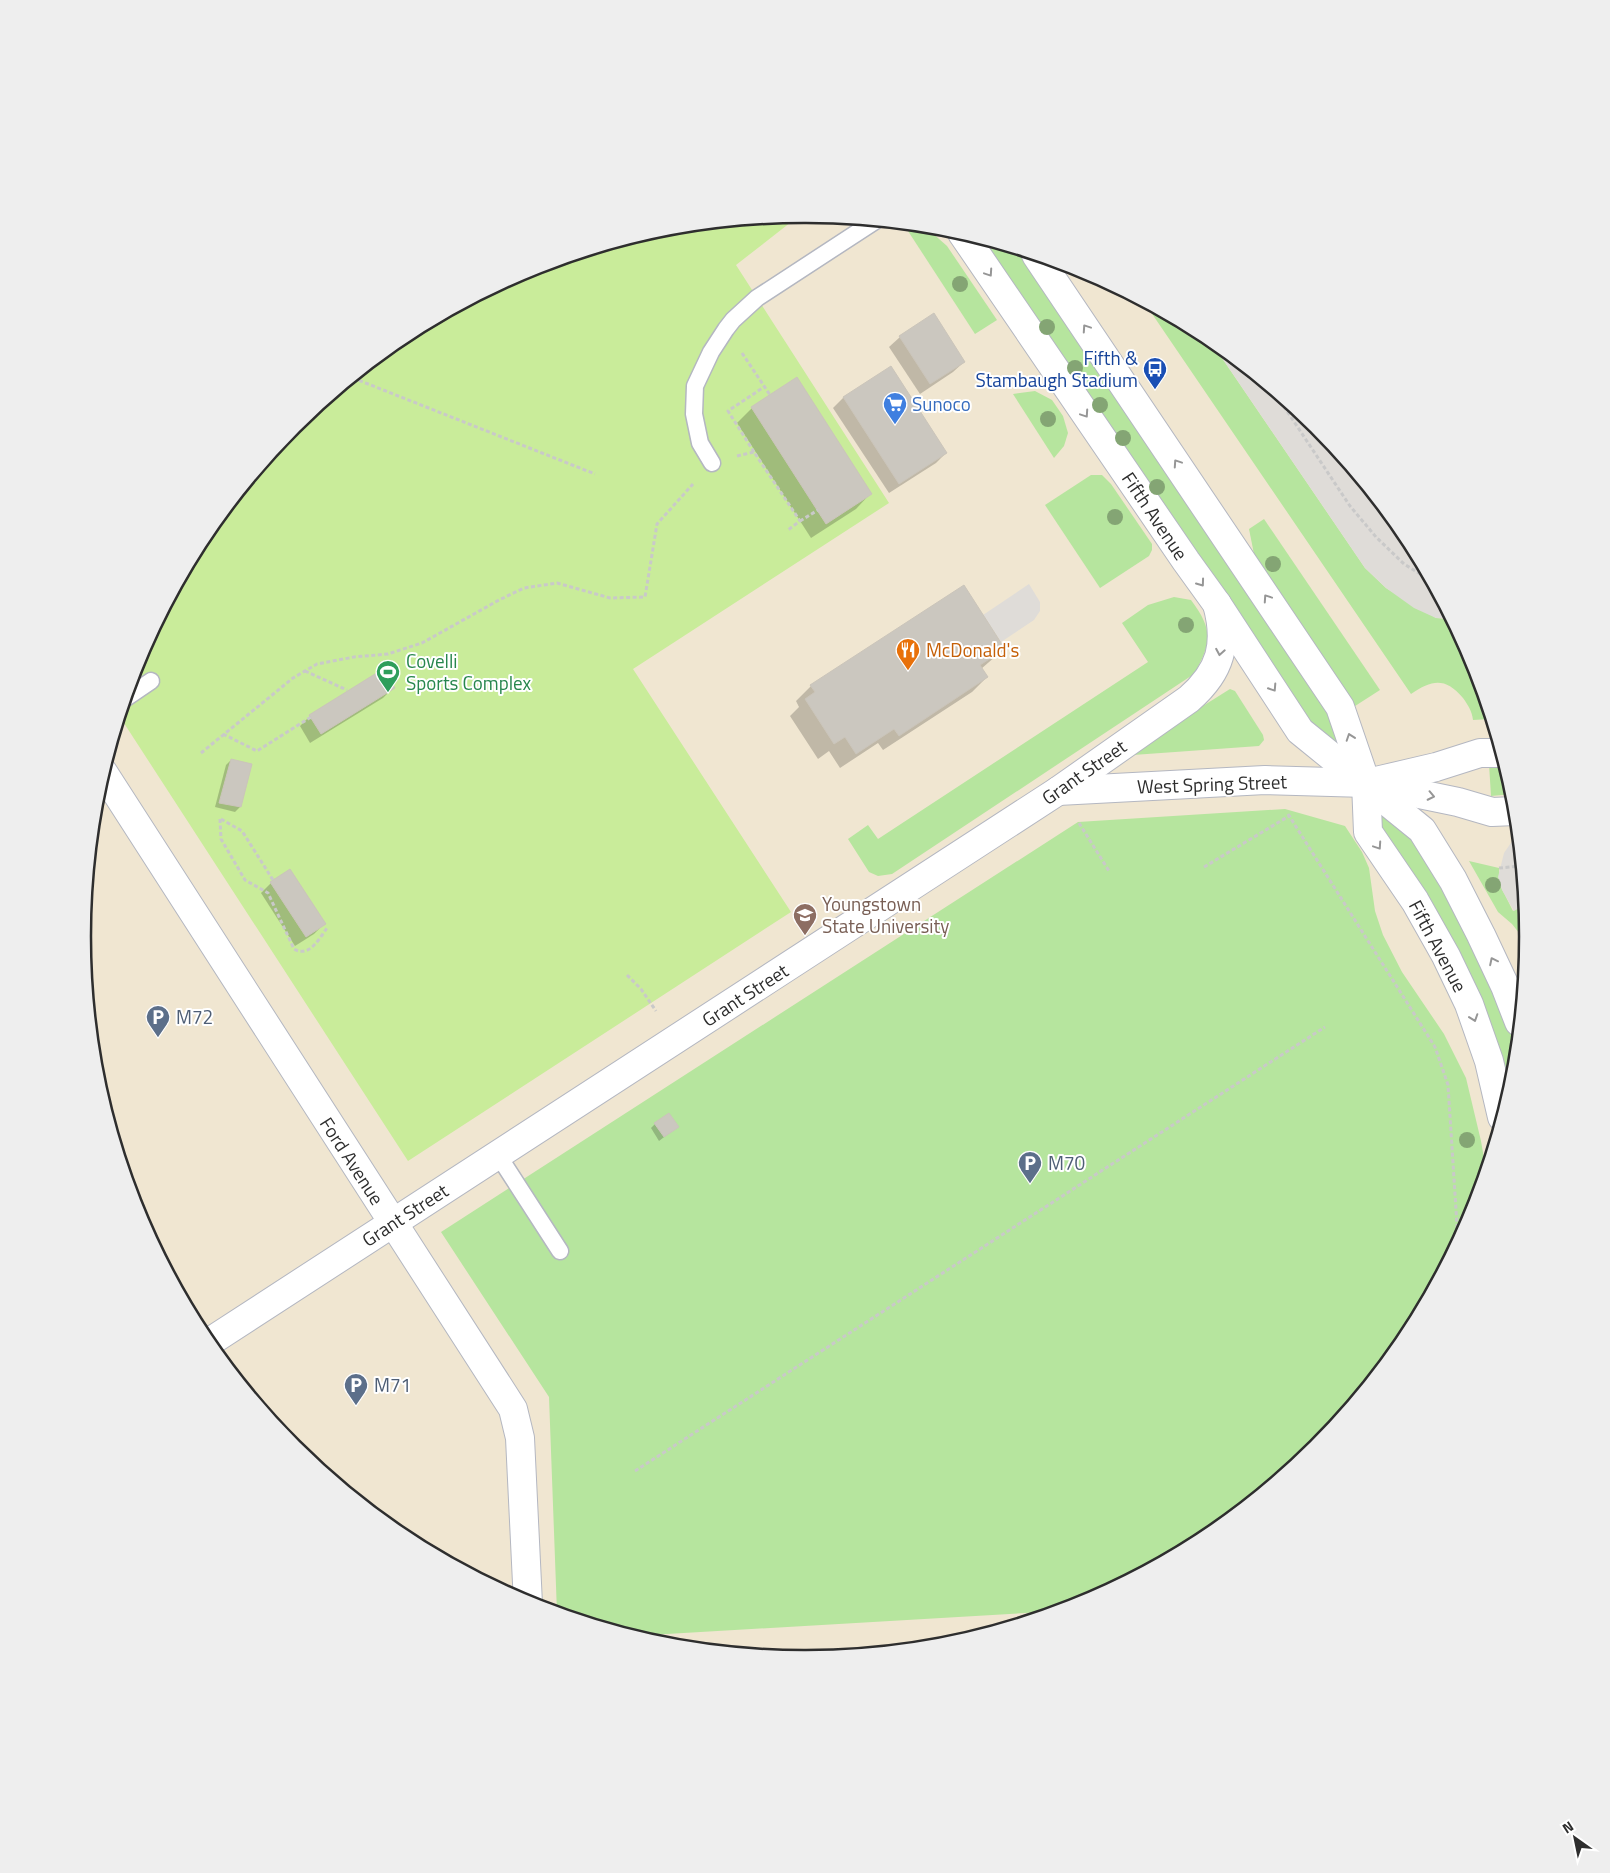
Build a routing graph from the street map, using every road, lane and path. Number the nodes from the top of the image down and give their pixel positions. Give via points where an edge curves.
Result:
1 (869, 226) edge
2 (968, 242) edge
3 (1042, 264) edge
4 (726, 329) junction
5 (358, 380) edge
6 (764, 387) junction
7 (770, 395) dead end
8 (1286, 409) edge
9 (754, 452) junction
10 (712, 463) junction
11 (595, 474) dead end
12 (818, 510) dead end
13 (800, 521) junction
14 (788, 530) dead end
15 (1419, 573) edge
16 (1217, 604) junction
17 (305, 671) junction
18 (151, 682) dead end
19 (348, 690) dead end
20 (135, 692) edge
21 (311, 717) dead end
22 (223, 734) junction
23 (201, 752) dead end
24 (1494, 753) edge
25 (109, 781) edge
26 (1366, 783) junction
27 (1058, 791) junction
28 (1285, 809) dead end
29 (1507, 811) edge
30 (1289, 816) junction
31 (1078, 822) dead end
32 (1204, 867) dead end
33 (1515, 867) edge
34 (1500, 868) dead end
35 (1110, 871) dead end
36 (273, 880) dead end
37 (328, 928) dead end
38 (627, 975) dead end
39 (656, 1010) dead end
40 (1515, 1011) edge
41 (1325, 1027) dead end
42 (1498, 1103) edge
43 (498, 1155) junction
44 (393, 1223) junction
45 (1457, 1225) edge
46 (560, 1251) dead end
47 (215, 1337) edge
48 (635, 1471) dead end
49 (528, 1594) edge

1 - 4 lane via 757,298
2 -> 16 street, Fifth Avenue
26 -> 3 street, Fifth Avenue via 1340,707
4 - 6 path
4 - 10 lane via 695,386 694,414 700,443
5 - 11 path
6 - 7 path
6 - 9 path via 728,411
8 - 15 path via 1350,506 1376,537 1404,564
9 - 10 path
9 - 13 path
10 - 17 path via 657,524 645,597 610,598 557,583 524,588 422,644 388,654 317,664
12 - 13 path
13 - 14 path
16 -> 26 street, Fifth Avenue via 1300,731
16 -> 27 street, Grant Street via 1221,617 1221,649 1217,665 1202,687
17 - 19 path
17 - 22 path
18 - 20 lane
21 - 22 path via 257,751
22 - 23 path
24 - 26 street via 1480,753
25 - 44 street, Ford Avenue
26 - 27 street, West Spring Street via 1265,780
26 -> 29 street via 1492,812
40 -> 26 street, Fifth Avenue via 1453,880 1422,830
26 -> 42 street, Fifth Avenue via 1368,832 1415,901 1470,1004
27 - 43 street, Grant Street
28 - 30 path
30 - 32 path
30 - 45 path via 1435,1047 1448,1085
31 - 35 path
33 - 34 path
36 - 37 path via 242,830 220,819 221,839 245,880 268,893 294,949 307,951
38 - 39 path
41 - 48 path
43 - 44 street, Grant Street
43 - 46 lane
44 - 47 street, Grant Street
44 - 49 street, Ford Avenue via 513,1409 520,1438

